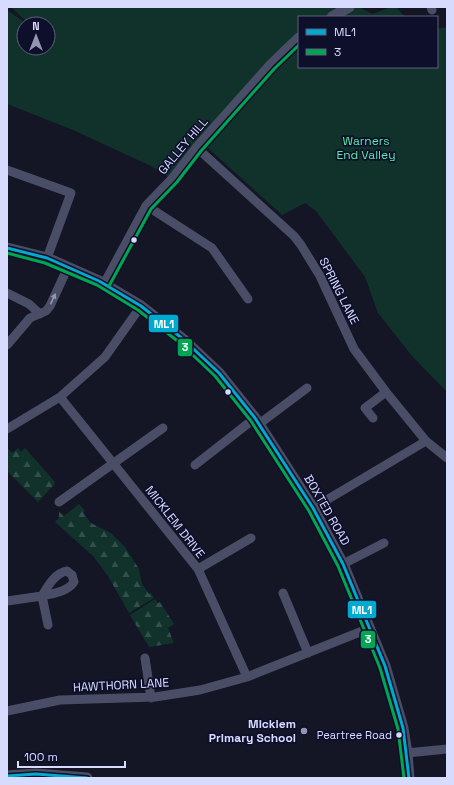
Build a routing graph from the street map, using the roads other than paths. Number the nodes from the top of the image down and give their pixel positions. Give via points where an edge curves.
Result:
1 (348, 7) edge
2 (334, 16) edge
3 (298, 39) edge
4 (197, 148) junction
5 (7, 170) edge
6 (147, 206) junction
7 (7, 248) edge
8 (47, 258) junction
9 (68, 267) junction
10 (105, 284) junction
11 (7, 293) edge
12 (248, 298) dead end
13 (141, 306) junction
14 (40, 314) junction
15 (7, 345) edge
16 (307, 388) dead end
17 (386, 392) junction
18 (60, 397) junction
19 (373, 418) dead end
20 (257, 421) junction
21 (163, 428) dead end
22 (7, 429) edge
23 (426, 441) junction
24 (447, 458) edge
25 (114, 464) junction
26 (195, 465) dead end
27 (59, 502) dead end
28 (313, 508) junction
29 (251, 538) dead end
30 (384, 543) dead end
31 (343, 564) junction
32 (198, 569) junction
33 (283, 593) dead end
34 (7, 601) edge
35 (48, 625) dead end
36 (370, 628) junction
37 (308, 653) junction
38 (145, 658) dead end
39 (247, 677) junction
40 (151, 698) junction
41 (7, 711) edge
42 (447, 748) edge
43 (407, 753) junction
44 (7, 774) edge
45 (83, 778) edge
46 (409, 778) edge

1 - 2 street
3 - 4 street, GALLEY HILL via 271,65
4 - 6 street, GALLEY HILL via 173,179
4 - 17 street, SPRING LANE via 301,245 320,276 354,349
5 - 8 street via 71,193
6 - 10 street, GALLEY HILL
6 - 12 street via 212,248
7 - 8 street, BOXTED ROAD
8 - 9 street, BOXTED ROAD
9 - 10 street, BOXTED ROAD
14 -> 9 street via 50,306
10 - 13 street, BOXTED ROAD
11 - 14 street via 29,304
13 - 18 street via 104,357
13 - 20 street, BOXTED ROAD via 183,339 219,373
14 - 15 street via 30,318
16 - 20 street
17 - 19 street via 365,408
17 - 23 street, SPRING LANE
18 - 22 street
18 - 25 street, MICKLEM DRIVE
20 - 26 street
20 - 28 street, BOXTED ROAD
21 - 25 street
23 - 24 street, SPRING LANE
23 - 28 street
25 - 27 street
25 - 32 street, MICKLEM DRIVE
28 - 31 street, BOXTED ROAD
29 - 32 street
30 - 31 street
31 - 36 street, BOXTED ROAD
32 - 39 street, MICKLEM DRIVE
33 - 37 street
34 - 35 street via 42,596
36 - 37 street, HAWTHORN LANE
36 - 43 street, BOXTED ROAD via 395,699
37 - 39 street, HAWTHORN LANE
38 - 40 street
39 - 40 street, HAWTHORN LANE via 200,690
40 - 41 street, HAWTHORN LANE via 60,700
42 - 43 street
43 - 46 street, BOXTED ROAD
44 - 45 street

